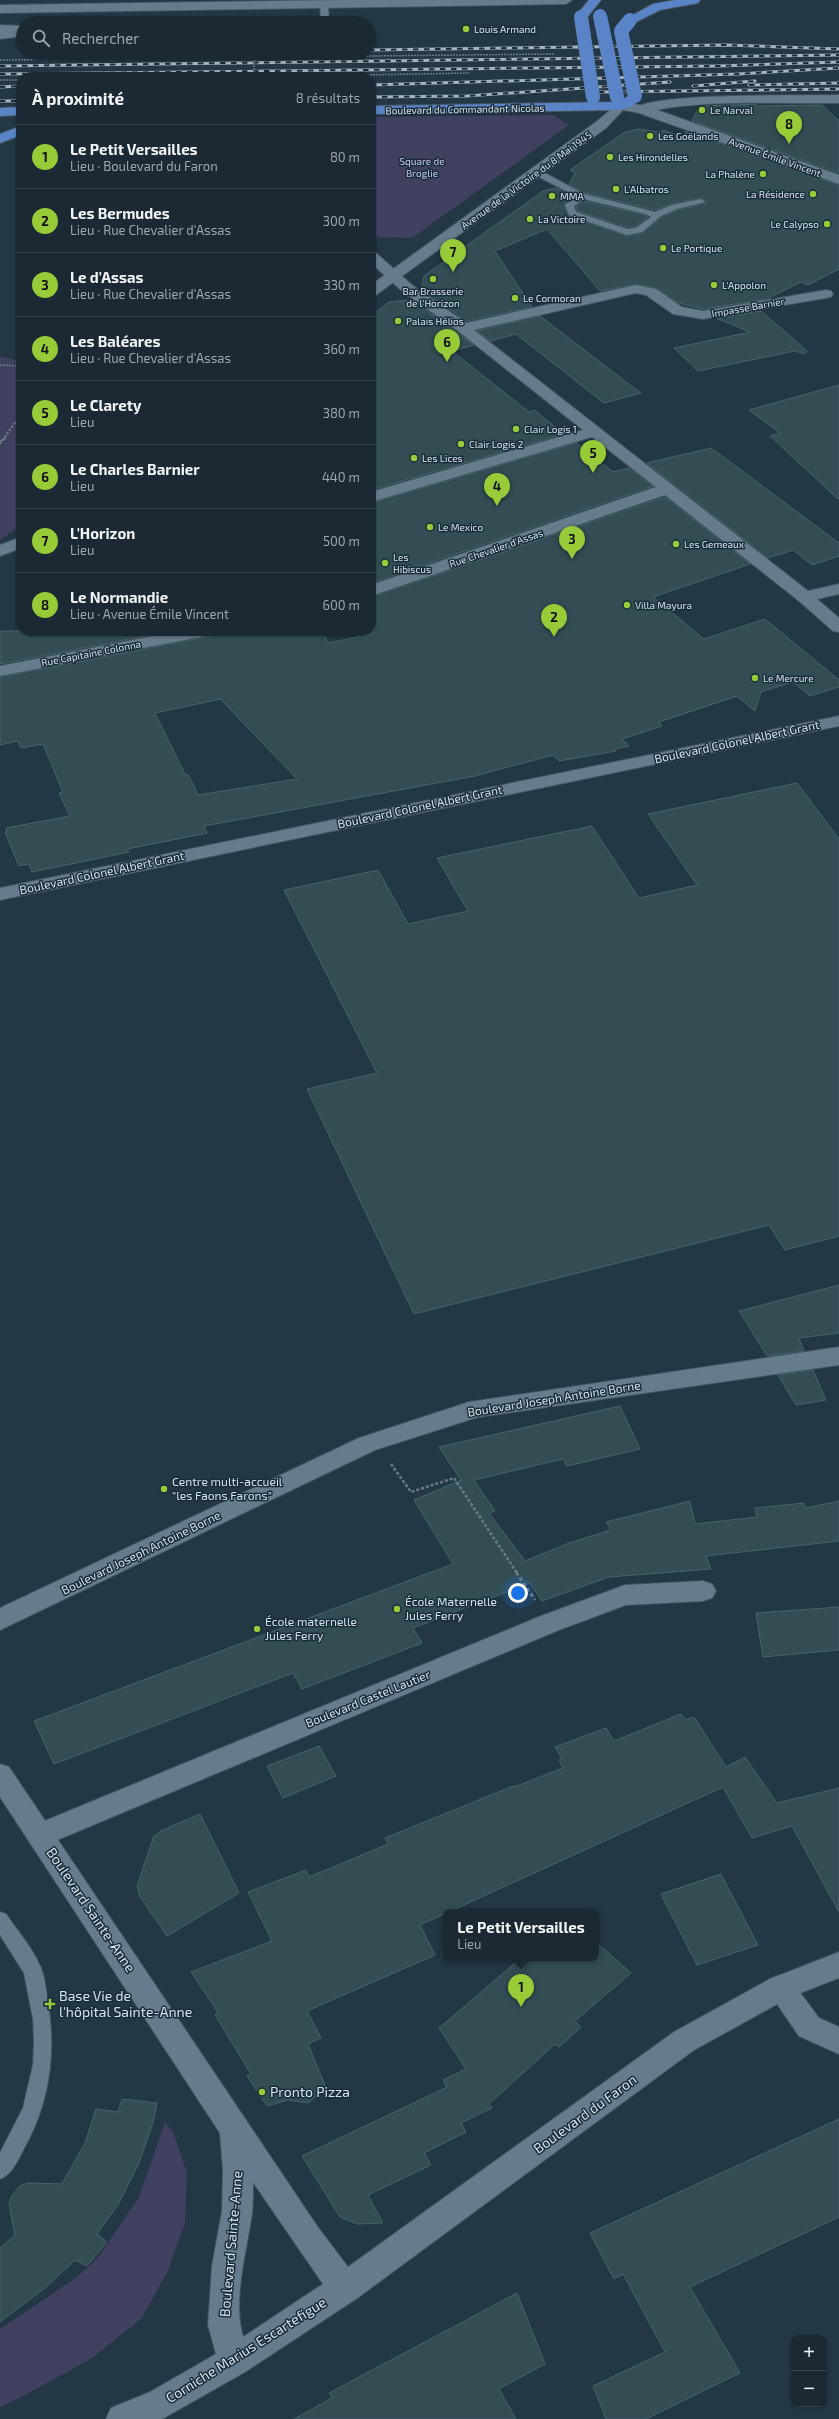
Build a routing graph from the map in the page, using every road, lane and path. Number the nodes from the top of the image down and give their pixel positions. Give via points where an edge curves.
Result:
1 (566, 0) edge
2 (694, 0) edge
3 (322, 2) edge
4 (224, 3) edge
5 (593, 4) edge
6 (0, 9) edge
7 (324, 16) edge
8 (16, 27) edge
9 (0, 28) edge
10 (16, 29) edge
11 (16, 34) edge
12 (0, 35) edge
13 (554, 54) dead end
14 (376, 56) edge
15 (0, 60) edge
16 (16, 60) edge
17 (254, 60) edge
18 (255, 72) edge
19 (470, 73) dead end
20 (376, 75) edge
21 (0, 80) edge
22 (16, 80) edge
23 (839, 99) edge
24 (618, 101) junction
25 (560, 108) junction
26 (641, 109) junction
27 (376, 110) edge
28 (16, 111) edge
29 (0, 112) edge
30 (16, 132) edge
31 (0, 140) edge
32 (536, 172) junction
33 (839, 180) edge
34 (581, 196) junction
35 (701, 202) dead end
36 (656, 215) junction
37 (376, 260) edge
38 (394, 276) junction
39 (376, 289) edge
40 (826, 294) dead end
41 (463, 328) junction
42 (0, 365) edge
43 (16, 366) edge
44 (16, 418) edge
45 (595, 431) junction
46 (6, 438) junction
47 (0, 441) edge
48 (0, 444) edge
49 (666, 489) junction
50 (376, 496) edge
51 (376, 589) edge
52 (839, 589) edge
53 (805, 597) junction
54 (839, 627) edge
55 (179, 636) edge
56 (0, 671) edge
57 (839, 721) edge
58 (0, 894) edge
59 (839, 1356) edge
60 (375, 1442) junction
61 (703, 1591) dead end
62 (0, 1620) edge
63 (550, 1623) junction
64 (0, 1774) edge
65 (40, 1835) junction
66 (0, 1920) edge
67 (839, 1965) edge
68 (780, 1988) junction
69 (839, 2041) edge
70 (234, 2126) junction
71 (0, 2170) edge
72 (345, 2288) junction
73 (234, 2361) junction
74 (160, 2412) edge
75 (122, 2419) edge

1 - 3 street
2 - 24 main road, bridge via 646,10 630,20 621,31 635,96 629,103
3 - 4 street
3 - 7 lane
4 - 6 street
5 - 24 main road, bridge via 600,16
5 - 25 main road, Boulevard du Commandant Nicolas, bridge via 581,17 593,97 590,101
8 - 9 lane
9 - 10 street
11 - 12 street
13 - 14 path
15 - 16 path
17 - 18 path, bridge
19 - 20 path
21 - 22 path
23 - 26 street via 687,100 655,104
24 - 25 main road, Boulevard du Commandant Nicolas
24 - 26 street, Avenue Émile Vincent
24 - 32 street, Avenue de la Victoire du 8 Mai 1945 via 613,115
25 - 27 main road, Boulevard du Commandant Nicolas
26 - 33 street, Avenue Émile Vincent
28 - 29 main road
30 - 31 main road
32 - 34 lane
32 - 38 street, Avenue de la Victoire du 8 Mai 1945
34 - 36 lane
34 - 36 lane via 569,205 572,213 627,232 639,230 657,217
35 - 36 lane via 674,207
37 - 38 street
38 - 39 street, Avenue de la Victoire du 8 Mai 1945
38 - 41 street
40 - 41 street, Impasse Barnier via 703,315 678,311 651,292 636,289
41 - 45 street
42 - 43 path
44 - 46 path
45 - 49 street
45 - 50 street
46 - 47 path
46 - 48 path
49 - 51 street, Rue Chevalier d'Assas
49 - 53 street
52 - 53 street
53 - 54 street
55 - 56 street, Rue Capitaine Colonna
57 - 58 street, Boulevard Colonel Albert Grant
59 - 60 street, Boulevard Joseph Antoine Borne via 477,1408
60 - 62 street, Boulevard Joseph Antoine Borne
60 - 63 path via 411,1492 454,1478
61 - 63 street, Boulevard Castel Lautier via 625,1596
63 - 65 street, Boulevard Castel Lautier
64 - 65 street, Boulevard Sainte-Anne
65 - 70 street, Boulevard Sainte-Anne
66 - 71 lane via 31,1966 44,2035 43,2065 38,2091 21,2135
67 - 68 street, Boulevard du Faron
68 - 69 street via 809,2027
68 - 72 street, Boulevard du Faron via 684,2041
70 - 72 street, Boulevard Sainte-Anne via 306,2236
70 - 73 street, Boulevard Sainte-Anne via 238,2170 237,2211 227,2266 224,2325
72 - 73 street, Corniche Marius Escartefigue
73 - 74 street, Corniche Marius Escartefigue
74 - 75 street, Corniche Marius Escartefigue

